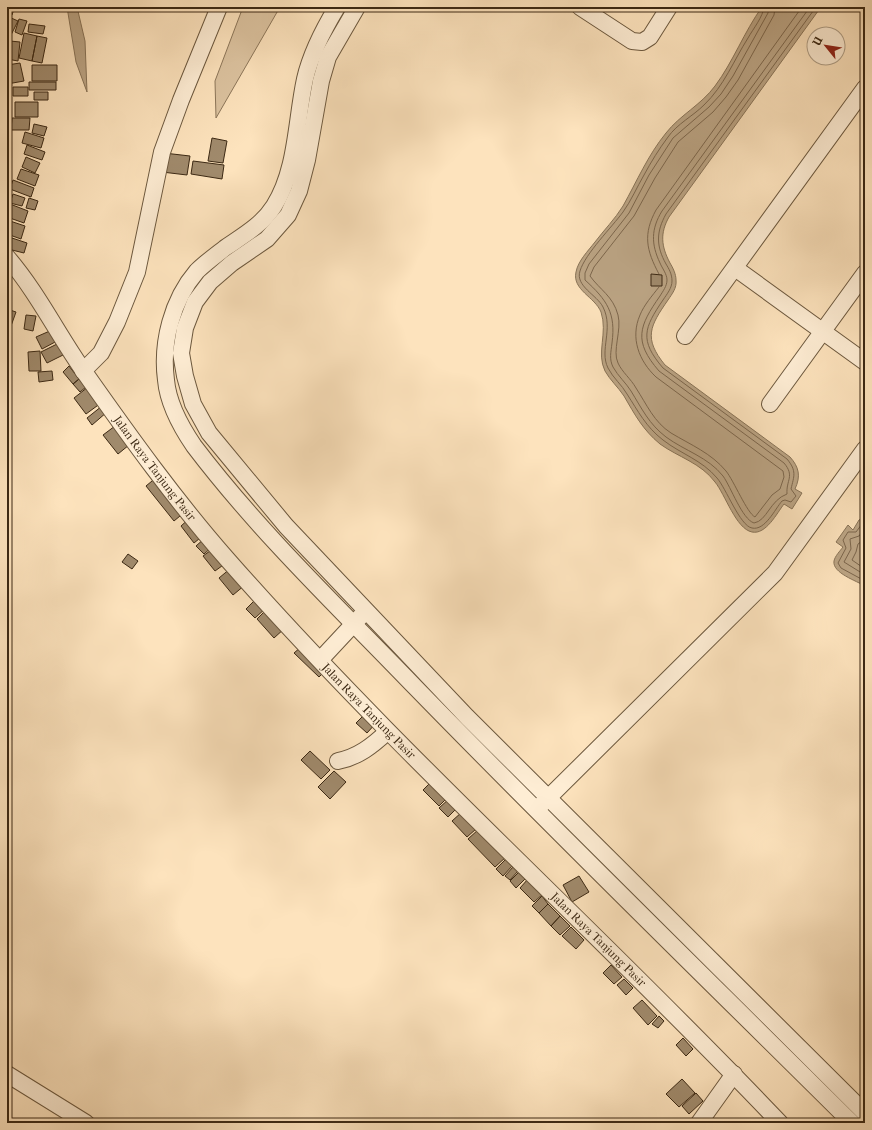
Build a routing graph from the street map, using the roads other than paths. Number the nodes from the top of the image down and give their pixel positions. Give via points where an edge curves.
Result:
1 (219, 7) edge
2 (338, 7) edge
3 (356, 7) edge
4 (580, 7) edge
5 (669, 7) edge
6 (865, 88) edge
7 (7, 257) edge
8 (735, 268) junction
9 (865, 273) edge
10 (823, 331) junction
11 (685, 336) dead end
12 (865, 362) edge
13 (84, 371) junction
14 (770, 404) dead end
15 (865, 449) edge
16 (366, 610) junction
17 (354, 623) junction
18 (320, 660) junction
19 (387, 732) junction
20 (338, 762) dead end
21 (548, 798) junction
22 (537, 809) junction
23 (7, 1074) edge
24 (734, 1074) junction
25 (865, 1113) edge
26 (86, 1123) edge
27 (699, 1123) edge
28 (780, 1123) edge
29 (852, 1123) edge

1 - 13 street via 180,100 162,152 137,272 117,322 101,353
2 - 17 street via 328,21 311,58 305,78 292,156 284,186 274,206 256,227 222,250 198,271 181,295 170,324 165,352 166,382 175,414 193,444 272,539
3 - 16 street via 328,57 321,81 308,160 288,215 267,239 210,282 196,302 185,328 181,353 193,404 209,433 286,526
4 - 5 street via 632,41 642,42 650,37
6 - 8 street
7 - 13 street, Jalan Raya Tanjung Pasir via 31,286
8 - 10 street
8 - 11 street
9 - 10 street
10 - 12 street
10 - 14 street
13 - 18 street, Jalan Raya Tanjung Pasir via 150,464 210,539
15 - 21 street via 775,573
16 - 17 street
16 - 21 street
17 - 18 street
17 - 22 street
18 - 19 street, Jalan Raya Tanjung Pasir
19 - 20 street via 363,752
19 - 24 street, Jalan Raya Tanjung Pasir
21 - 22 street
21 - 25 street
22 - 29 street
23 - 26 street
24 - 27 street
24 - 28 street, Jalan Raya Tanjung Pasir

